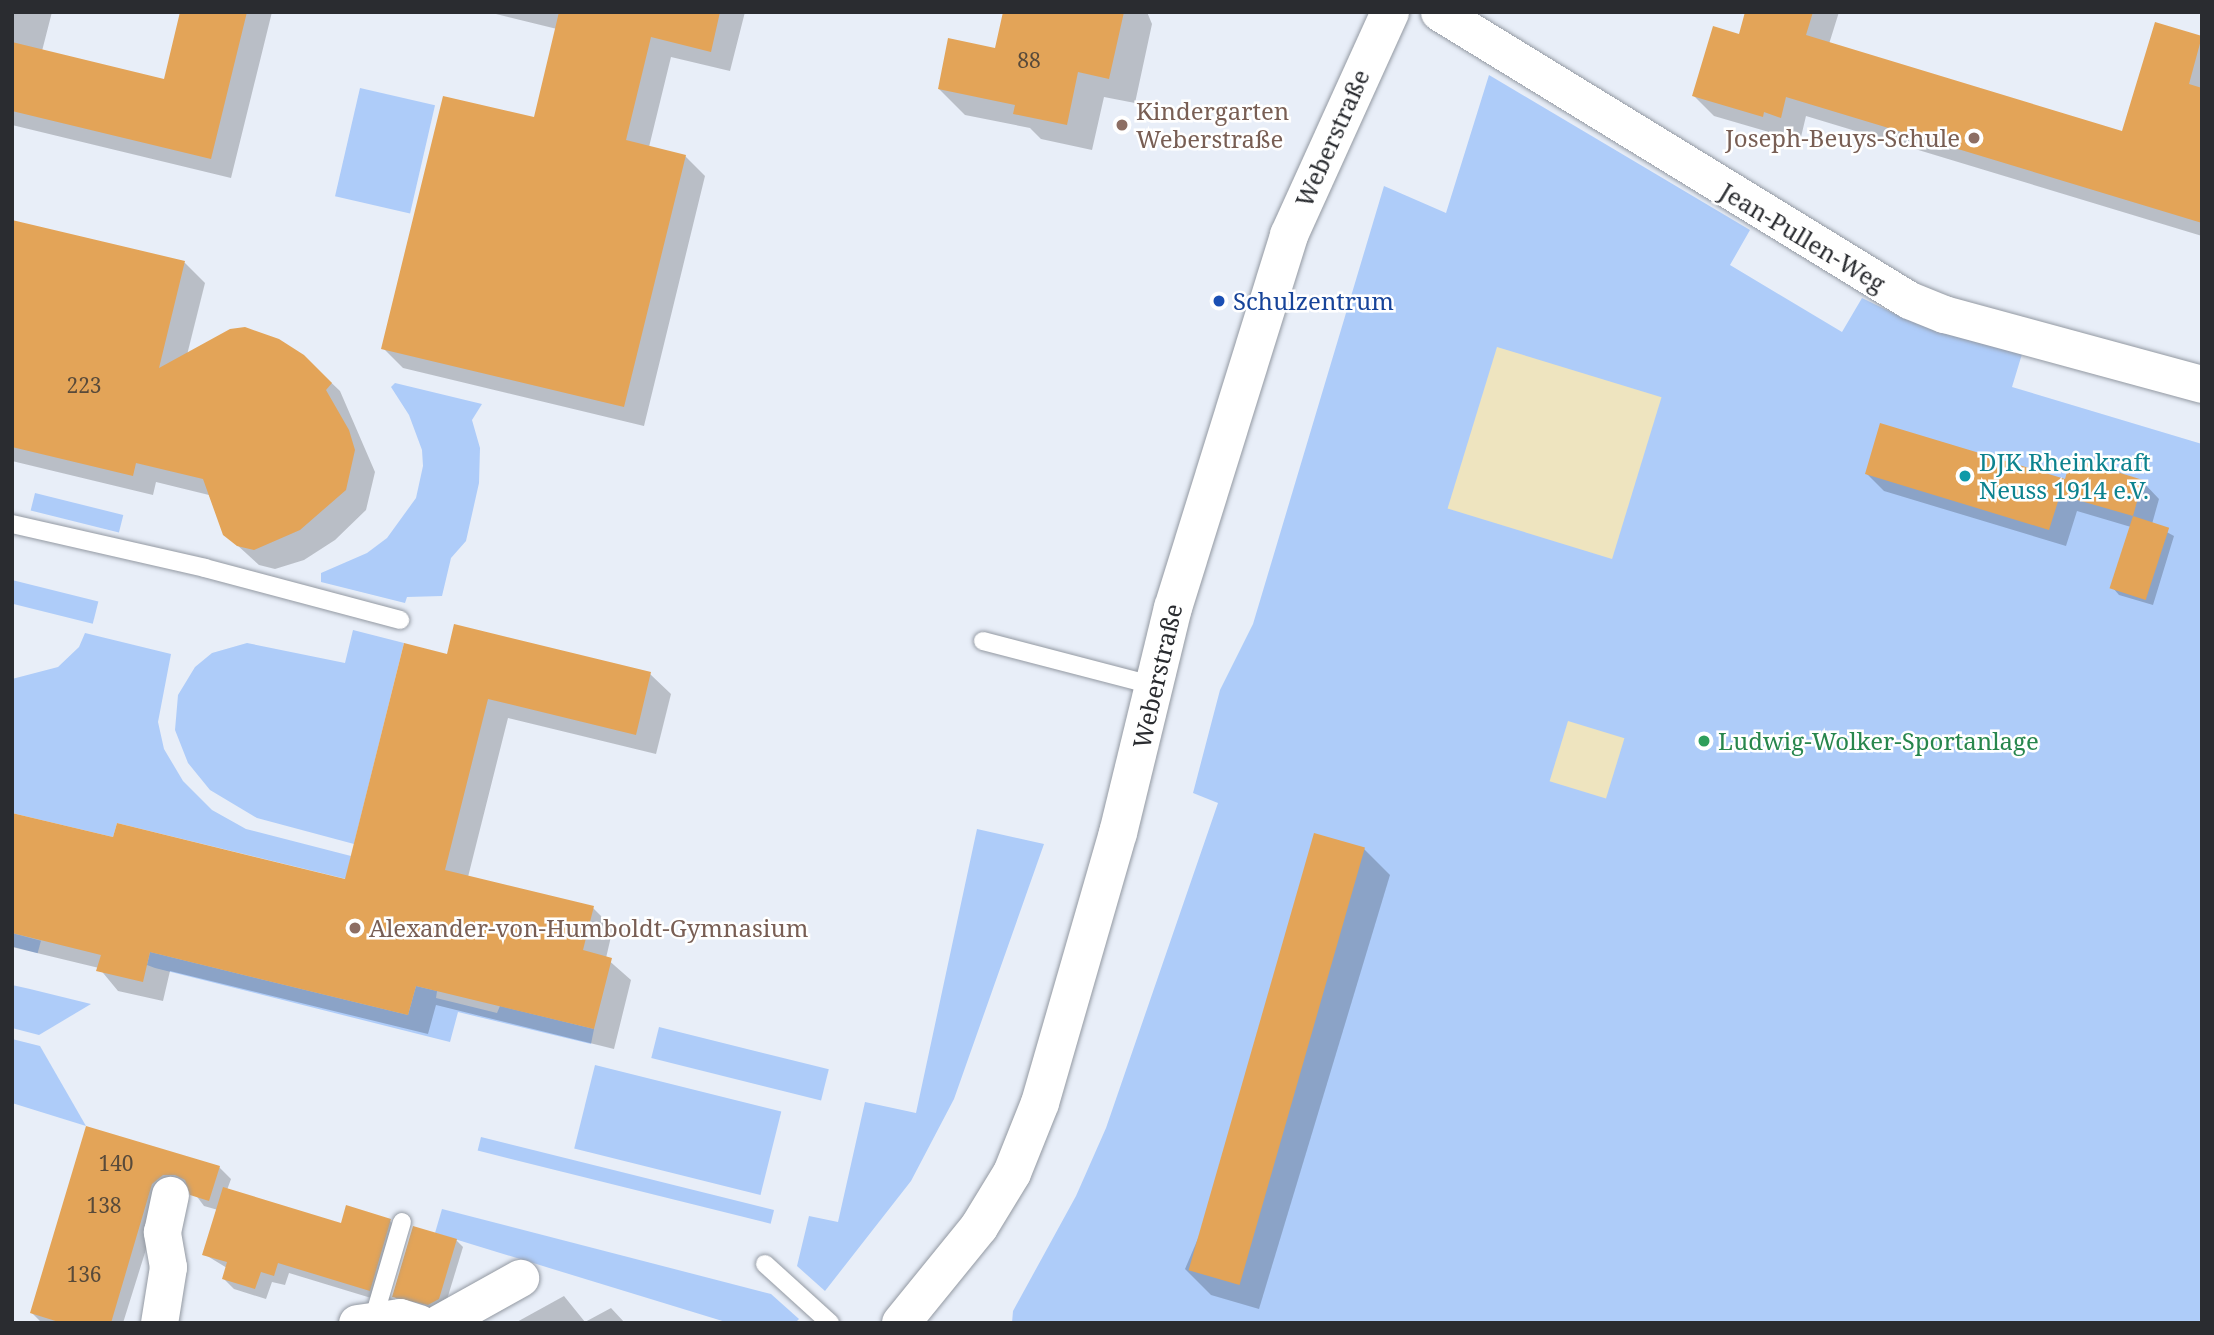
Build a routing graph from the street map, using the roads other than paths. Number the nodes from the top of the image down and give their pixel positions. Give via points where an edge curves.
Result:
1 (1390, 12) edge
2 (1439, 12) edge
3 (2202, 384) edge
4 (12, 524) edge
5 (400, 620) dead end
6 (983, 640) dead end
7 (1157, 686) junction
8 (170, 1195) dead end
9 (402, 1222) dead end
10 (765, 1264) dead end
11 (520, 1278) dead end
12 (365, 1320) edge
13 (903, 1322) edge
14 (159, 1323) edge
15 (419, 1323) edge
16 (439, 1323) edge
17 (830, 1323) edge

1 - 7 main road, Weberstraße via 1289,235 1173,608
2 - 3 street, Jean-Pullen-Weg via 1909,299 1944,314
4 - 5 lane via 205,568
6 - 7 lane
7 - 13 main road, Weberstraße via 1040,1103 1012,1173 979,1227
8 - 14 street via 162,1232 168,1267
9 - 12 lane
10 - 17 lane
11 - 16 street
12 - 15 street via 400,1317

